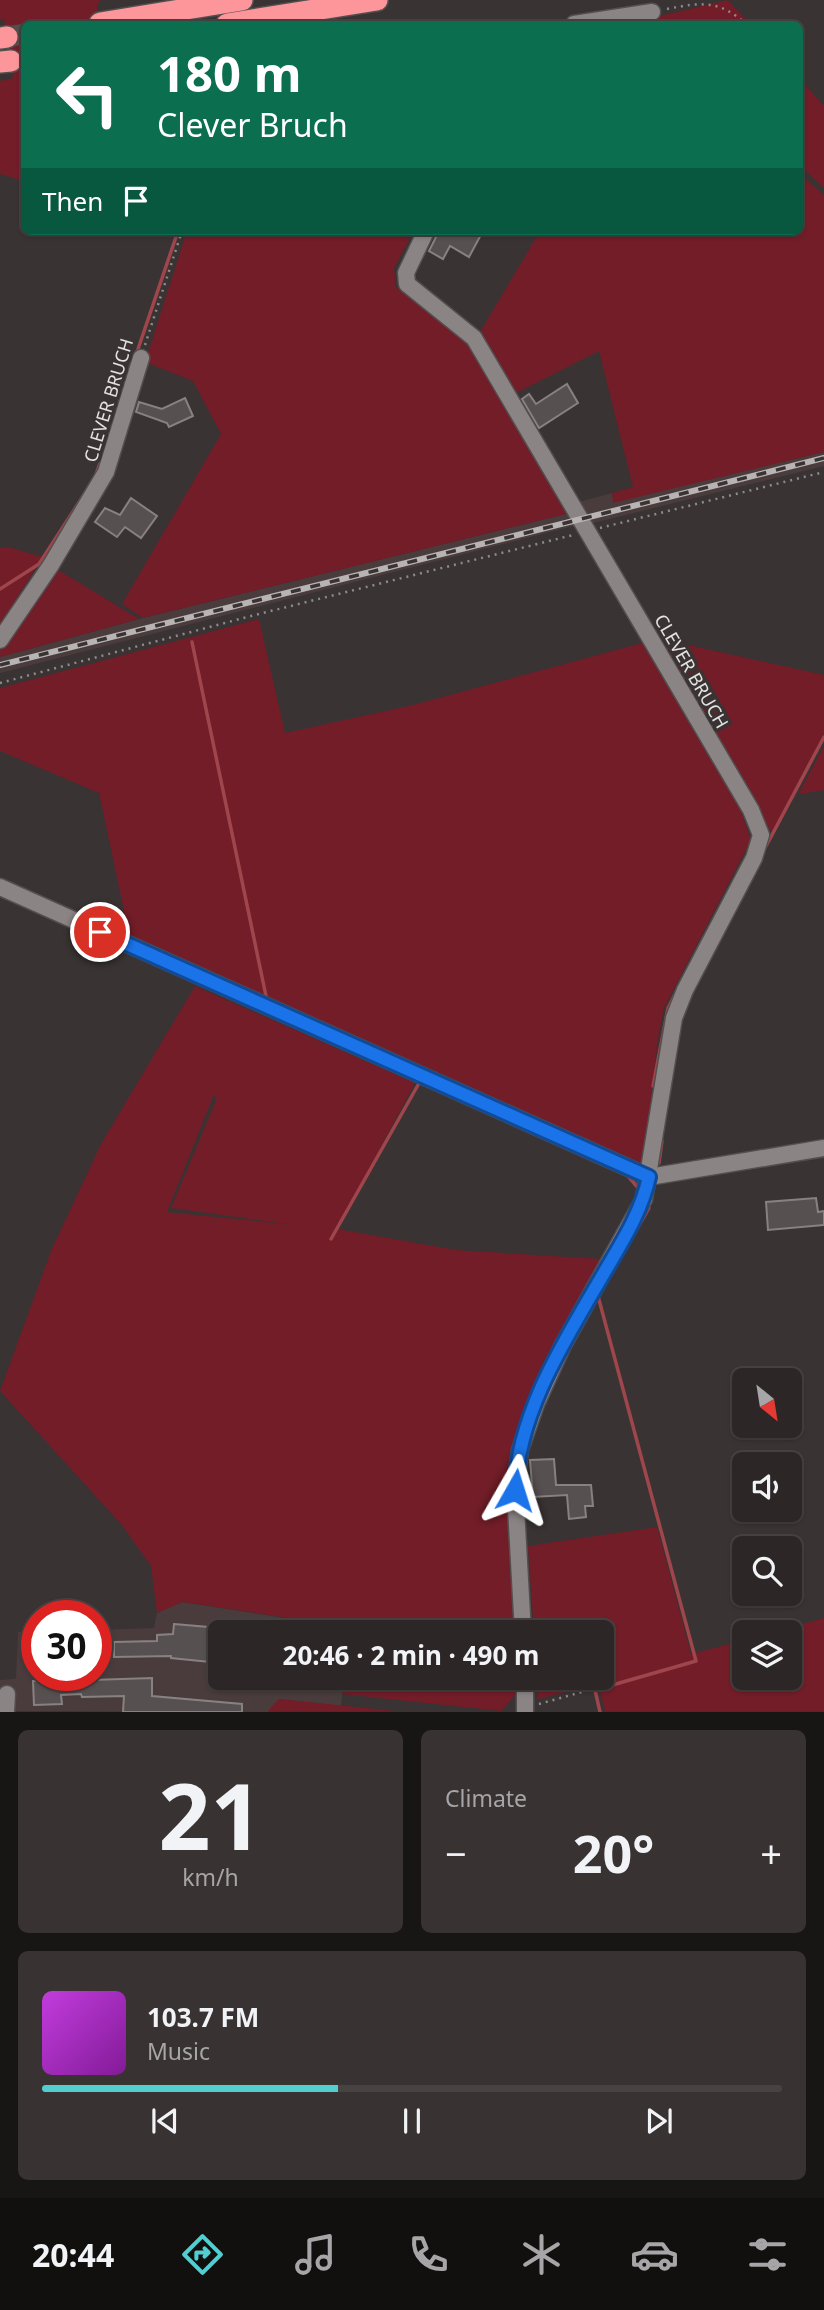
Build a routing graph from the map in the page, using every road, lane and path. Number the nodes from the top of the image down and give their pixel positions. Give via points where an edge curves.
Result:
1 (242, 0) edge
2 (377, 0) edge
3 (652, 12) joint
4 (112, 21) edge
5 (247, 21) edge
6 (594, 21) edge
7 (743, 21) edge
8 (181, 235) edge
9 (424, 235) edge
10 (141, 358) joint
11 (824, 472) edge
12 (589, 531) junction
13 (0, 640) edge
14 (0, 683) edge
15 (0, 887) edge
16 (824, 1148) edge
17 (649, 1177) junction
18 (522, 1620) edge
19 (525, 1690) edge
20 (589, 1690) dead end
21 (7, 1694) dead end
22 (525, 1710) edge
23 (6, 1712) edge

1 - 4 highway
2 - 5 highway
3 - 6 street
3 - 7 path via 703,2 724,5
8 - 10 path, CLEVER BRUCH
9 - 12 street, CLEVER BRUCH via 406,273 407,284 474,338
10 - 13 street, CLEVER BRUCH via 106,472
11 - 12 path
12 - 14 path
12 - 17 street, CLEVER BRUCH via 755,817 761,835 758,850 674,1018
15 - 17 street
16 - 17 street
17 - 18 street, CLEVER BRUCH via 637,1214 548,1376 520,1450 515,1490
19 - 22 street
20 - 22 path
21 - 23 street

